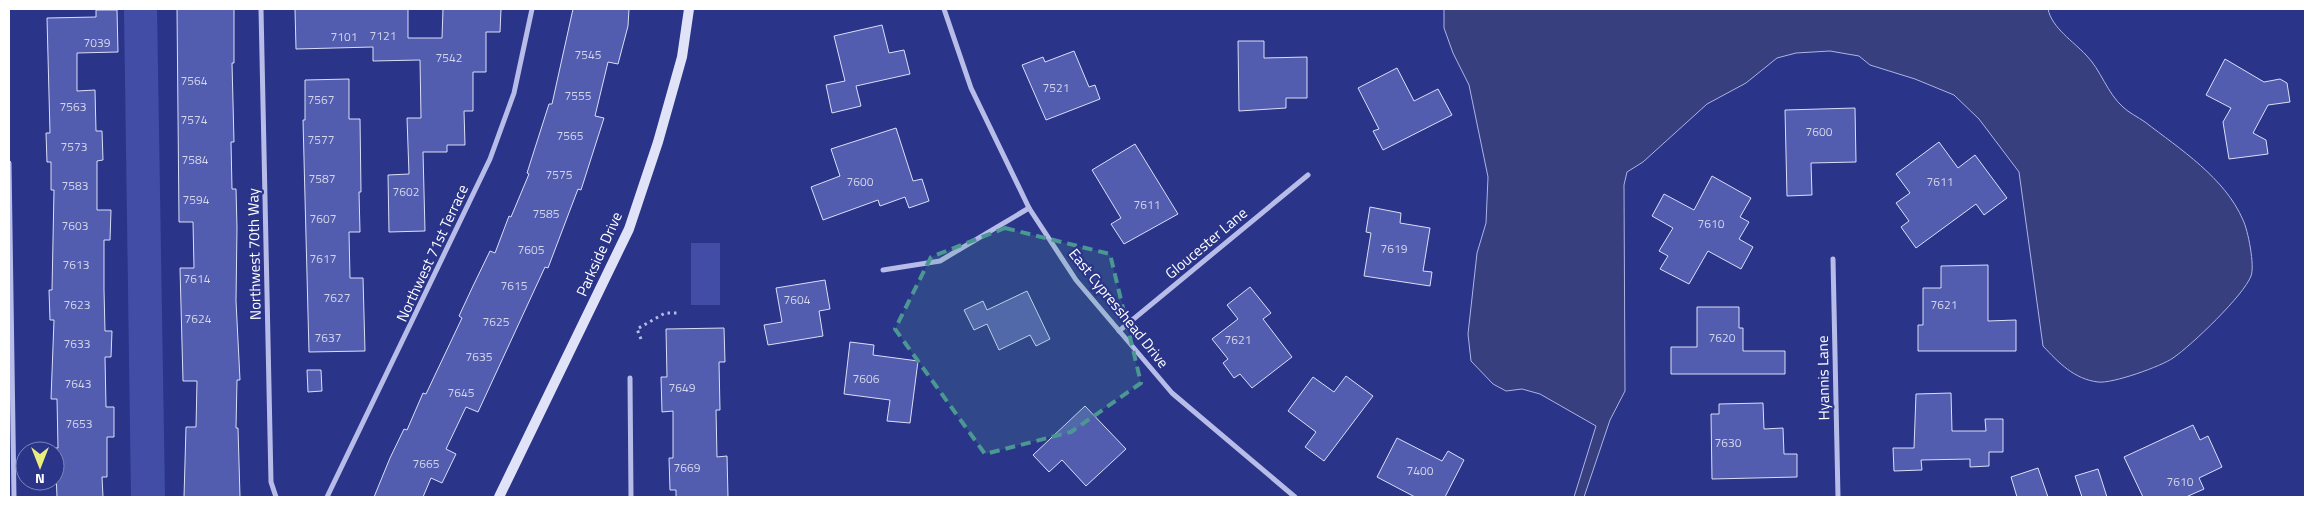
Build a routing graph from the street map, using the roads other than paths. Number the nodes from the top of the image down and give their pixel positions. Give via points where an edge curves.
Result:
1 (261, 9) edge
2 (532, 9) edge
3 (688, 9) edge
4 (944, 9) edge
5 (9, 163) edge
6 (1308, 175) dead end
7 (1029, 208) junction
8 (1833, 259) dead end
9 (883, 270) dead end
10 (1119, 331) junction
11 (630, 378) dead end
12 (14, 497) edge
13 (276, 497) edge
14 (327, 497) edge
15 (500, 497) edge
16 (631, 497) edge
17 (1295, 497) edge
18 (1838, 497) edge

1 - 13 street, Northwest 70th Way via 271,482
2 - 14 street, Northwest 71st Terrace via 514,93 490,159
3 - 15 street, Parkside Drive via 682,57 629,229
4 - 7 street, East Cypresshead Drive via 971,88
5 - 12 street
6 - 10 street, Gloucester Lane
7 - 9 street via 940,261
7 - 10 street, East Cypresshead Drive via 1076,280
8 - 18 street, Hyannis Lane
10 - 17 street, East Cypresshead Drive via 1172,393
11 - 16 street

